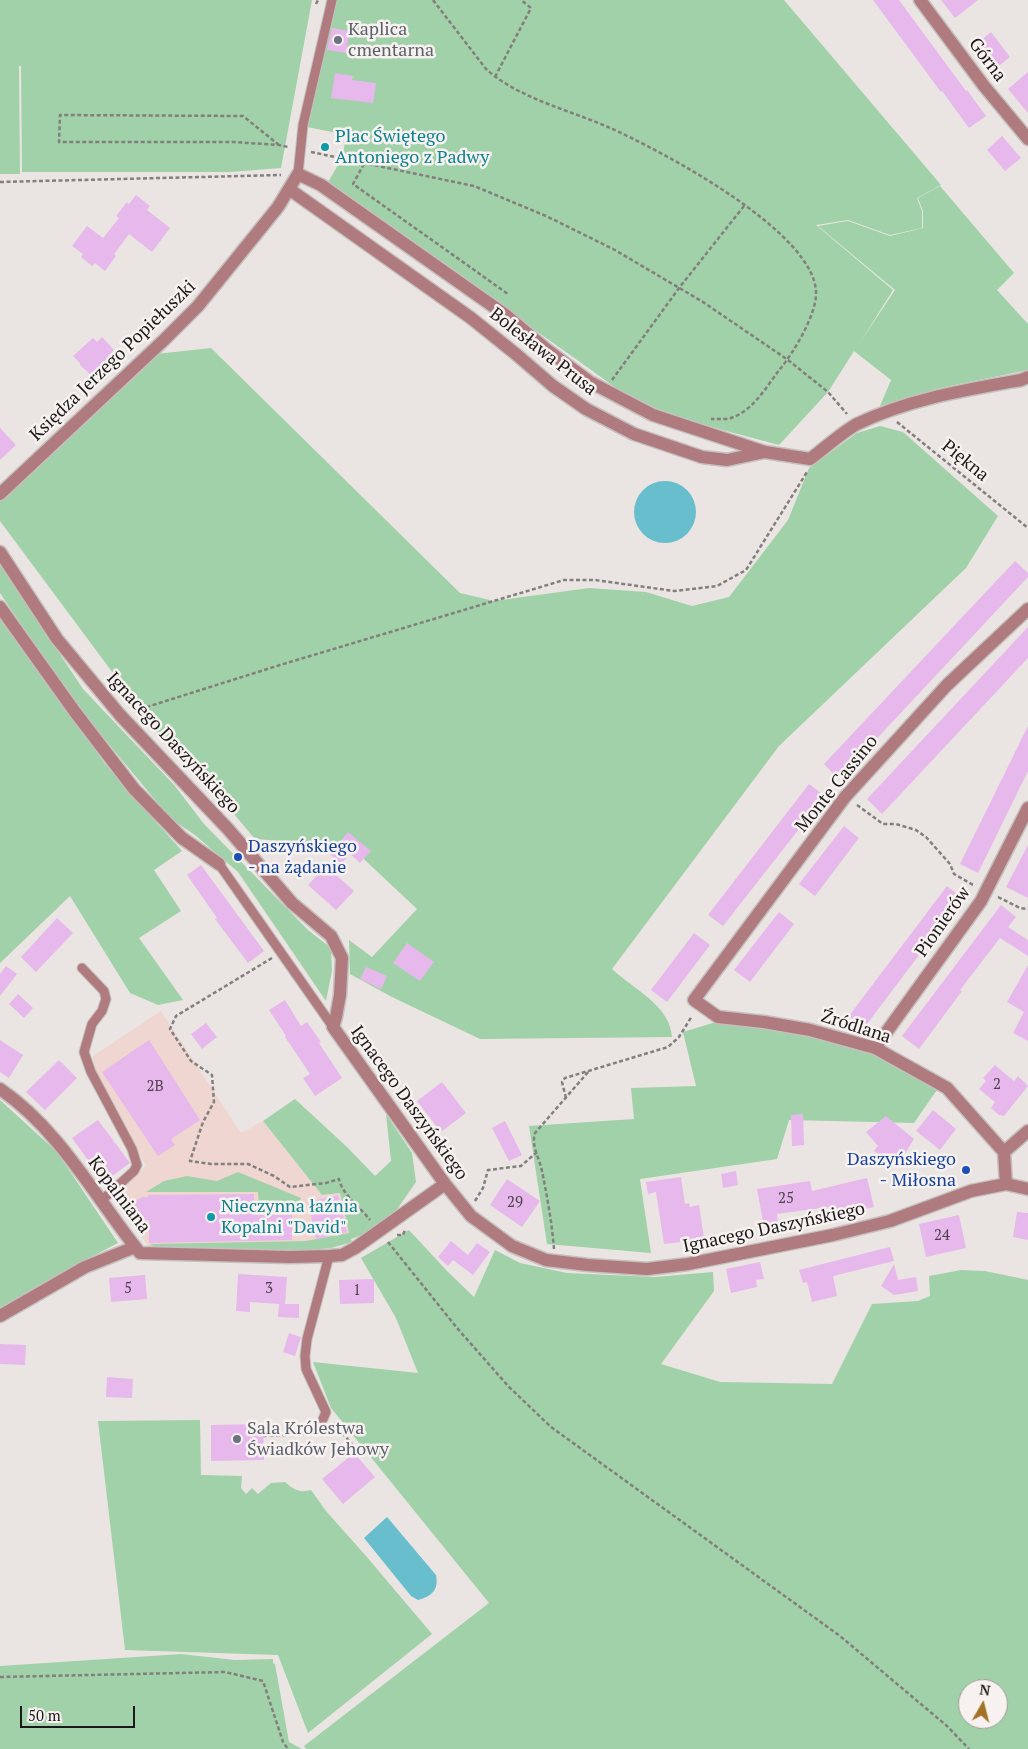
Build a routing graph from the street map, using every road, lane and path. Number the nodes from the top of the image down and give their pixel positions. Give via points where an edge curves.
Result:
1 (318, 0) edge
2 (332, 0) edge
3 (433, 0) edge
4 (521, 0) edge
5 (920, 0) edge
6 (316, 4) dead end
7 (496, 77) junction
8 (1028, 140) edge
9 (279, 145) junction
10 (301, 150) junction
11 (364, 164) junction
12 (298, 174) junction
13 (0, 182) edge
14 (289, 190) junction
15 (744, 206) junction
16 (679, 288) junction
17 (508, 294) dead end
18 (788, 360) junction
19 (1028, 377) edge
20 (605, 390) junction
21 (886, 413) junction
22 (708, 419) dead end
23 (856, 425) junction
24 (765, 452) junction
25 (810, 458) junction
26 (0, 494) edge
27 (1028, 528) edge
28 (0, 552) edge
29 (0, 607) edge
30 (1028, 609) edge
31 (120, 715) junction
32 (845, 797) junction
33 (1028, 808) edge
34 (219, 864) joint
35 (986, 892) junction
36 (1028, 909) edge
37 (281, 953) junction
38 (82, 968) dead end
39 (696, 1002) junction
40 (333, 1027) junction
41 (875, 1048) junction
42 (589, 1071) junction
43 (0, 1089) edge
44 (566, 1098) junction
45 (1028, 1131) edge
46 (536, 1152) junction
47 (1004, 1152) junction
48 (445, 1184) junction
49 (1006, 1184) junction
50 (1028, 1189) edge
51 (102, 1200) junction
52 (468, 1213) junction
53 (371, 1221) dead end
54 (387, 1241) dead end
55 (135, 1247) junction
56 (547, 1250) dead end
57 (329, 1256) junction
58 (0, 1316) edge
59 (324, 1416) junction
60 (263, 1436) dead end
61 (356, 1449) dead end
62 (0, 1677) edge
63 (288, 1749) edge
64 (969, 1749) edge

1 - 6 path
2 - 10 lane via 303,125
3 - 7 path
4 - 7 path via 530,8
5 - 8 street, Górna
7 - 15 path via 517,90 646,144 707,178
9 - 9 path via 59,142 60,115 243,116
9 - 10 path
10 - 11 path
10 - 12 lane
11 - 16 path via 474,186 607,246
11 - 17 path via 353,184
12 - 13 path
12 - 14 street, Księdza Jerzego Popiełuszki
12 - 20 street via 321,186 507,316 546,349
14 - 24 street, Bolesława Prusa via 471,318 552,386 586,409 634,434 702,457 727,460
14 - 26 street, Księdza Jerzego Popiełuszki via 214,287 164,340
15 - 16 path
15 - 18 path via 794,246 811,273 816,294 811,316
16 - 18 path
16 - 20 path
18 - 22 path via 748,409 727,419
18 - 23 path via 828,392
19 - 21 street via 918,400
20 - 24 street via 652,415
21 - 23 street
21 - 27 path, Piękna
23 - 25 street
24 - 25 street, Bolesława Prusa
25 - 31 path via 809,468 746,570 717,586 674,591 595,580 564,580
28 - 31 street, Ignacego Daszyńskiego via 57,639
29 - 34 street via 134,789 182,838
30 - 32 street, Monte Cassino via 947,685
31 - 40 street, Ignacego Daszyńskiego via 228,829 292,904 331,936 342,958 340,995
32 - 35 path via 883,824 916,830 950,864 954,874
32 - 39 street, Monte Cassino
33 - 35 street, Pionierów
34 - 37 lane
35 - 36 path
35 - 41 street, Pionierów
37 - 40 lane
37 - 53 path via 176,1016 173,1022 170,1029 191,1061 212,1075 214,1102 203,1122 190,1161 248,1164 290,1187 339,1179 340,1185
38 - 51 lane via 104,991 106,999 92,1024 84,1052 137,1165
39 - 41 street, Źródlana via 718,1017 810,1030
39 - 42 path via 679,1037 668,1047
40 - 48 street, Ignacego Daszyńskiego
41 - 47 street, Źródlana via 947,1088
42 - 44 path
42 - 44 path via 565,1078 562,1082
43 - 51 street, Kopalniana via 24,1106
44 - 46 path via 535,1133 532,1142
45 - 47 street
46 - 52 path via 521,1166 488,1170 484,1188
46 - 56 path via 553,1230 554,1252
47 - 49 street
48 - 52 street, Ignacego Daszyńskiego
48 - 57 street, Kopalniana via 355,1248 342,1255
49 - 50 street, Ignacego Daszyńskiego
49 - 52 street, Ignacego Daszyńskiego via 971,1191 890,1221 842,1233 688,1264 647,1269 546,1260 512,1246
51 - 55 street, Kopalniana
54 - 64 path via 509,1387 551,1427 840,1636 947,1726
55 - 57 street, Kopalniana via 140,1253
55 - 58 street via 85,1267
57 - 59 lane via 305,1356 306,1369
59 - 60 path via 310,1434
59 - 61 path
62 - 63 path via 225,1672 263,1681 282,1742

